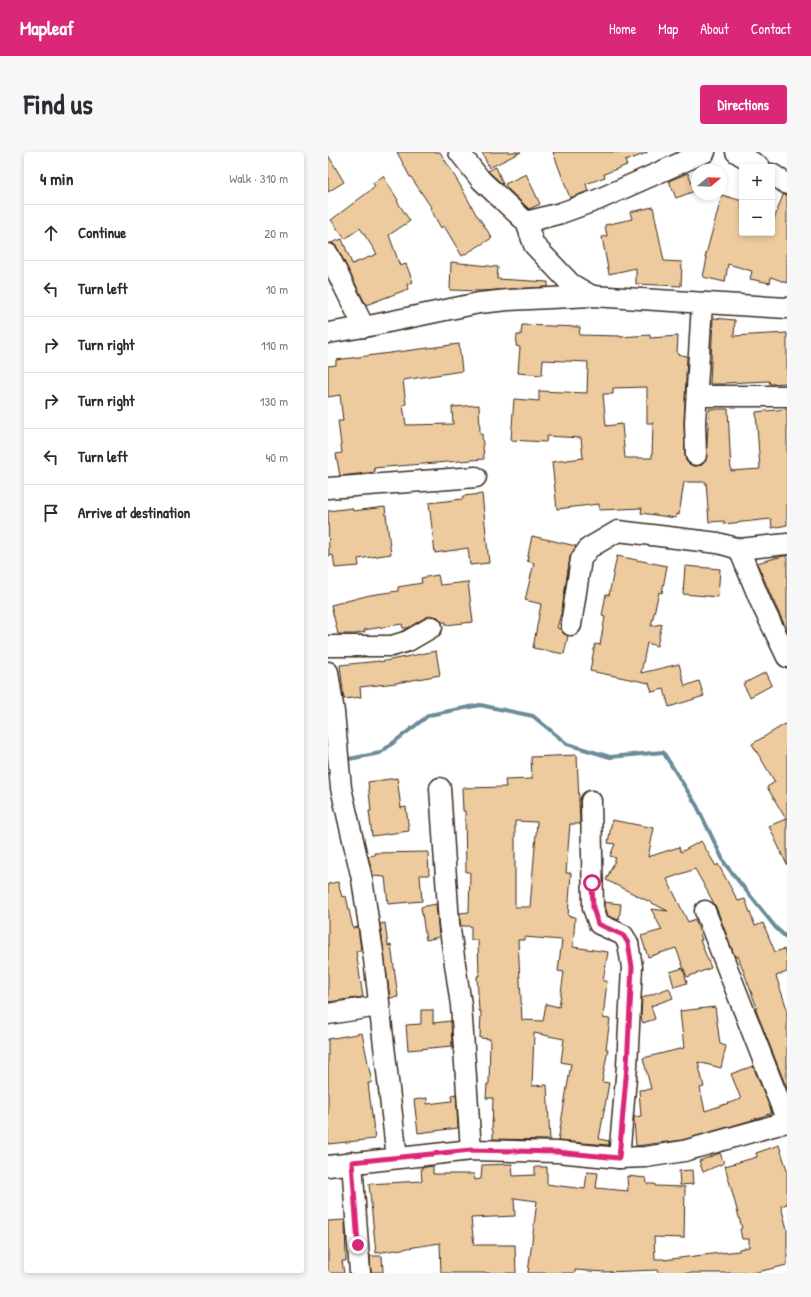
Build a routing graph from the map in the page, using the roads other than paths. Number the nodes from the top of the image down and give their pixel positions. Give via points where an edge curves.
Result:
1 (459, 152) edge
2 (705, 152) edge
3 (736, 152) edge
4 (755, 164) edge
5 (775, 176) edge
6 (787, 184) edge
7 (526, 222) junction
8 (328, 254) edge
9 (592, 296) junction
10 (702, 303) junction
11 (787, 308) edge
12 (364, 327) junction
13 (328, 333) edge
14 (697, 396) junction
15 (787, 396) edge
16 (696, 455) dead end
17 (476, 477) dead end
18 (328, 488) edge
19 (787, 544) edge
20 (739, 548) junction
21 (571, 625) dead end
22 (432, 628) dead end
23 (328, 646) edge
24 (787, 657) edge
25 (328, 672) edge
26 (440, 788) dead end
27 (591, 801) dead end
28 (705, 911) dead end
29 (379, 1006) junction
30 (328, 1014) edge
31 (787, 1122) edge
32 (471, 1150) junction
33 (397, 1158) junction
34 (619, 1158) junction
35 (352, 1162) junction
36 (328, 1166) edge
37 (360, 1273) edge

1 - 7 street via 481,180
2 - 7 street via 597,200
3 - 4 street
5 - 6 street
7 - 9 street via 534,245 571,284
8 - 12 street
9 - 10 street
9 - 12 street via 479,303
10 - 11 street
10 - 14 street
12 - 13 street
14 - 15 street
14 - 16 street
17 - 18 street
19 - 20 street
20 - 21 street via 718,543 618,531 595,543 581,559
20 - 24 street via 761,603
22 - 23 street via 408,641 392,646
25 - 29 street via 341,788 362,880
26 - 32 street via 448,923 461,1005
27 - 34 street via 593,908 598,924 623,935 628,943 632,967
28 - 31 street
29 - 30 street
29 - 33 street
31 - 34 street via 684,1151
32 - 33 street
32 - 34 street via 557,1152
33 - 35 street
35 - 36 street
35 - 37 street

